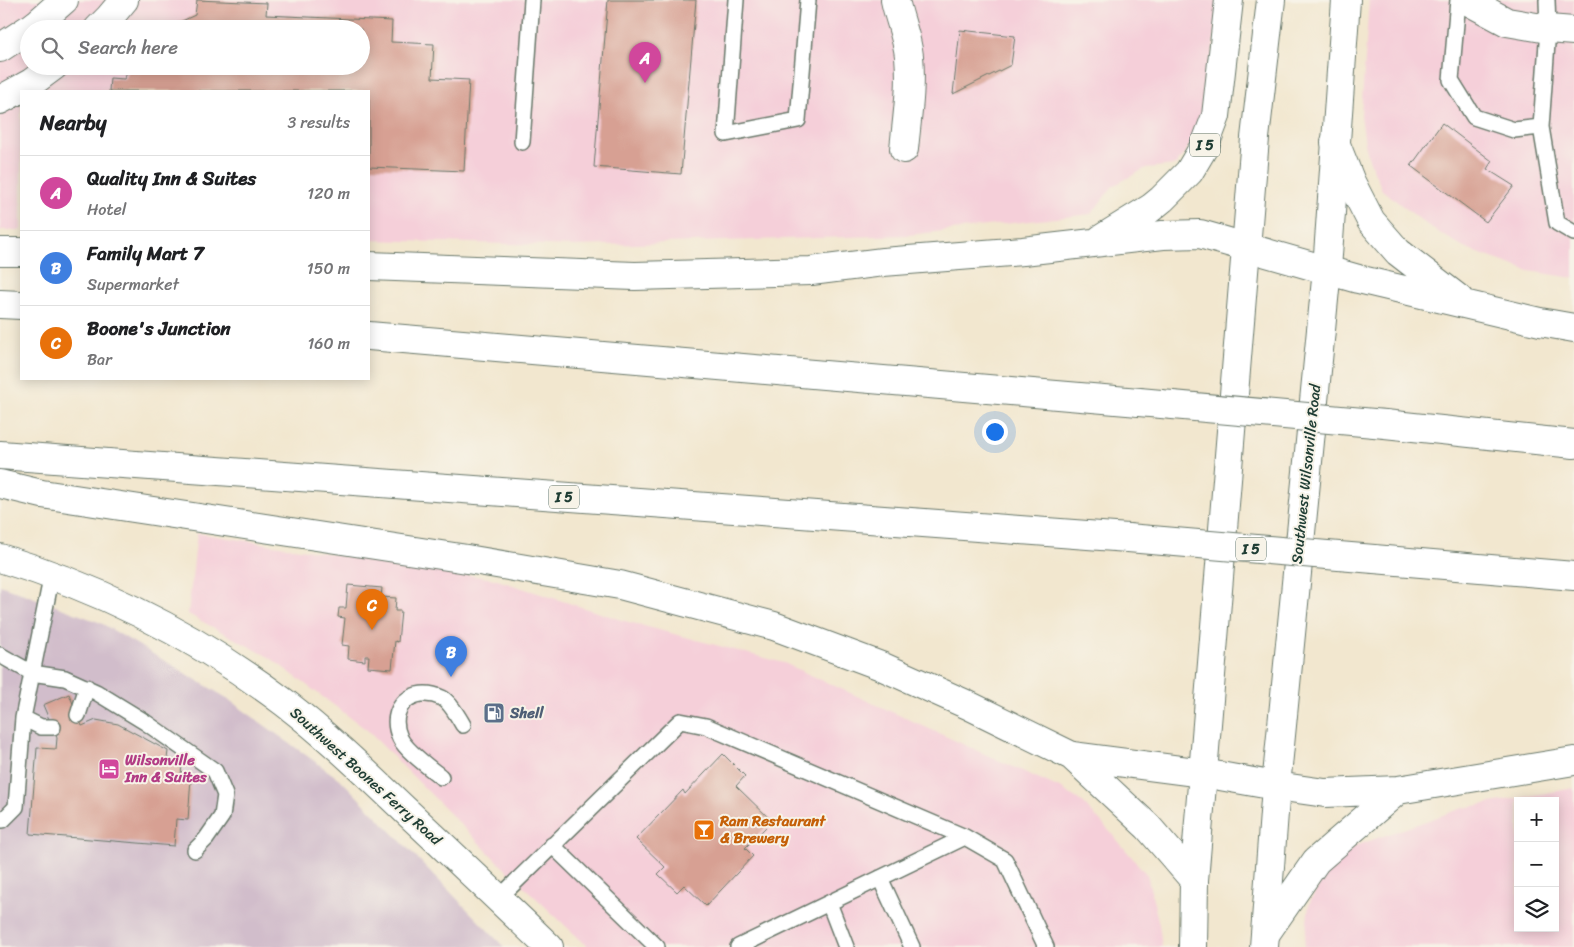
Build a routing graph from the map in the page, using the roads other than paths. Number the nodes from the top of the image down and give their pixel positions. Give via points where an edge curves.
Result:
1 (64, 0) edge
2 (124, 0) edge
3 (532, 0) edge
4 (736, 0) edge
5 (808, 0) edge
6 (895, 0) edge
7 (1229, 0) edge
8 (1271, 0) edge
9 (1346, 0) edge
10 (1458, 0) edge
11 (1466, 0) edge
12 (1548, 0) edge
13 (41, 20) edge
14 (107, 20) edge
15 (1561, 30) edge
16 (20, 35) edge
17 (0, 48) edge
18 (42, 75) edge
19 (0, 100) edge
20 (1541, 127) junction
21 (522, 142) dead end
22 (1335, 142) junction
23 (904, 149) dead end
24 (1574, 234) edge
25 (1096, 242) junction
26 (1246, 247) junction
27 (0, 252) edge
28 (20, 252) edge
29 (370, 266) edge
30 (1327, 269) junction
31 (0, 304) edge
32 (20, 305) edge
33 (1468, 306) junction
34 (1574, 328) edge
35 (370, 336) edge
36 (1574, 444) edge
37 (0, 455) edge
38 (0, 484) edge
39 (0, 558) edge
40 (52, 574) junction
41 (1574, 576) edge
42 (0, 655) edge
43 (32, 673) junction
44 (87, 687) junction
45 (78, 715) dead end
46 (24, 718) junction
47 (463, 725) dead end
48 (52, 727) dead end
49 (1072, 756) junction
50 (1574, 761) edge
51 (1203, 773) junction
52 (441, 777) dead end
53 (1276, 786) junction
54 (1398, 790) junction
55 (0, 820) edge
56 (965, 837) junction
57 (552, 845) junction
58 (195, 850) dead end
59 (880, 878) junction
60 (1194, 880) junction
61 (498, 898) junction
62 (829, 903) junction
63 (1265, 940) edge
64 (548, 947) edge
65 (657, 947) edge
66 (738, 947) edge
67 (846, 947) edge
68 (912, 947) edge
69 (1046, 947) edge
70 (1193, 947) edge

1 - 13 main road
2 - 14 main road
3 - 21 lane
4 - 5 lane via 726,134 798,120
6 - 23 main road via 909,56 910,84
7 - 25 main road, I 5 via 1216,116 1205,145 1189,172 1162,199
8 - 26 main road
9 - 22 main road, Southwest Wilsonville Road
10 - 20 lane via 1451,80 1474,116 1514,130
11 - 15 main road via 1508,22
12 - 15 lane
15 - 20 lane
16 - 17 main road
18 - 19 main road
20 - 24 lane via 1557,222
22 - 30 main road, Southwest Wilsonville Road
22 - 33 main road, I 5 via 1351,182 1375,226 1398,252
25 - 26 main road, I 5 via 1200,234
25 - 29 main road, I 5 via 811,271 635,276
26 - 30 main road, I 5
26 - 51 main road
27 - 28 main road
30 - 33 main road, I 5
30 - 53 main road, Southwest Wilsonville Road
31 - 32 main road
33 - 34 main road, I 5
35 - 36 main road, bridge via 1385,424
37 - 41 main road, I 5, bridge via 1128,538
38 - 49 main road via 42,494 620,585 774,626 882,666
39 - 40 main road, Southwest Boones Ferry Road
40 - 43 lane
40 - 61 main road, Southwest Boones Ferry Road via 157,621 223,660 285,703 335,744
42 - 43 lane
43 - 44 lane via 65,678
43 - 46 lane
44 - 45 lane
44 - 58 lane via 145,722 215,771 225,795 222,816
46 - 48 lane via 41,727
46 - 55 lane via 16,807
47 - 52 lane via 444,698 426,693 414,694 400,706 395,724 400,739 421,762
49 - 51 main road
49 - 60 main road via 1148,827
50 - 54 main road
51 - 53 main road
51 - 60 main road
53 - 54 main road via 1325,793
53 - 63 main road, Southwest Wilsonville Road
54 - 63 main road via 1316,861
56 - 57 lane via 706,726 680,721
56 - 59 lane
56 - 69 lane via 1004,860
57 - 61 lane
57 - 65 lane
59 - 62 lane
59 - 68 lane
60 - 70 main road
61 - 64 main road, Southwest Boones Ferry Road
62 - 66 lane
62 - 67 lane

